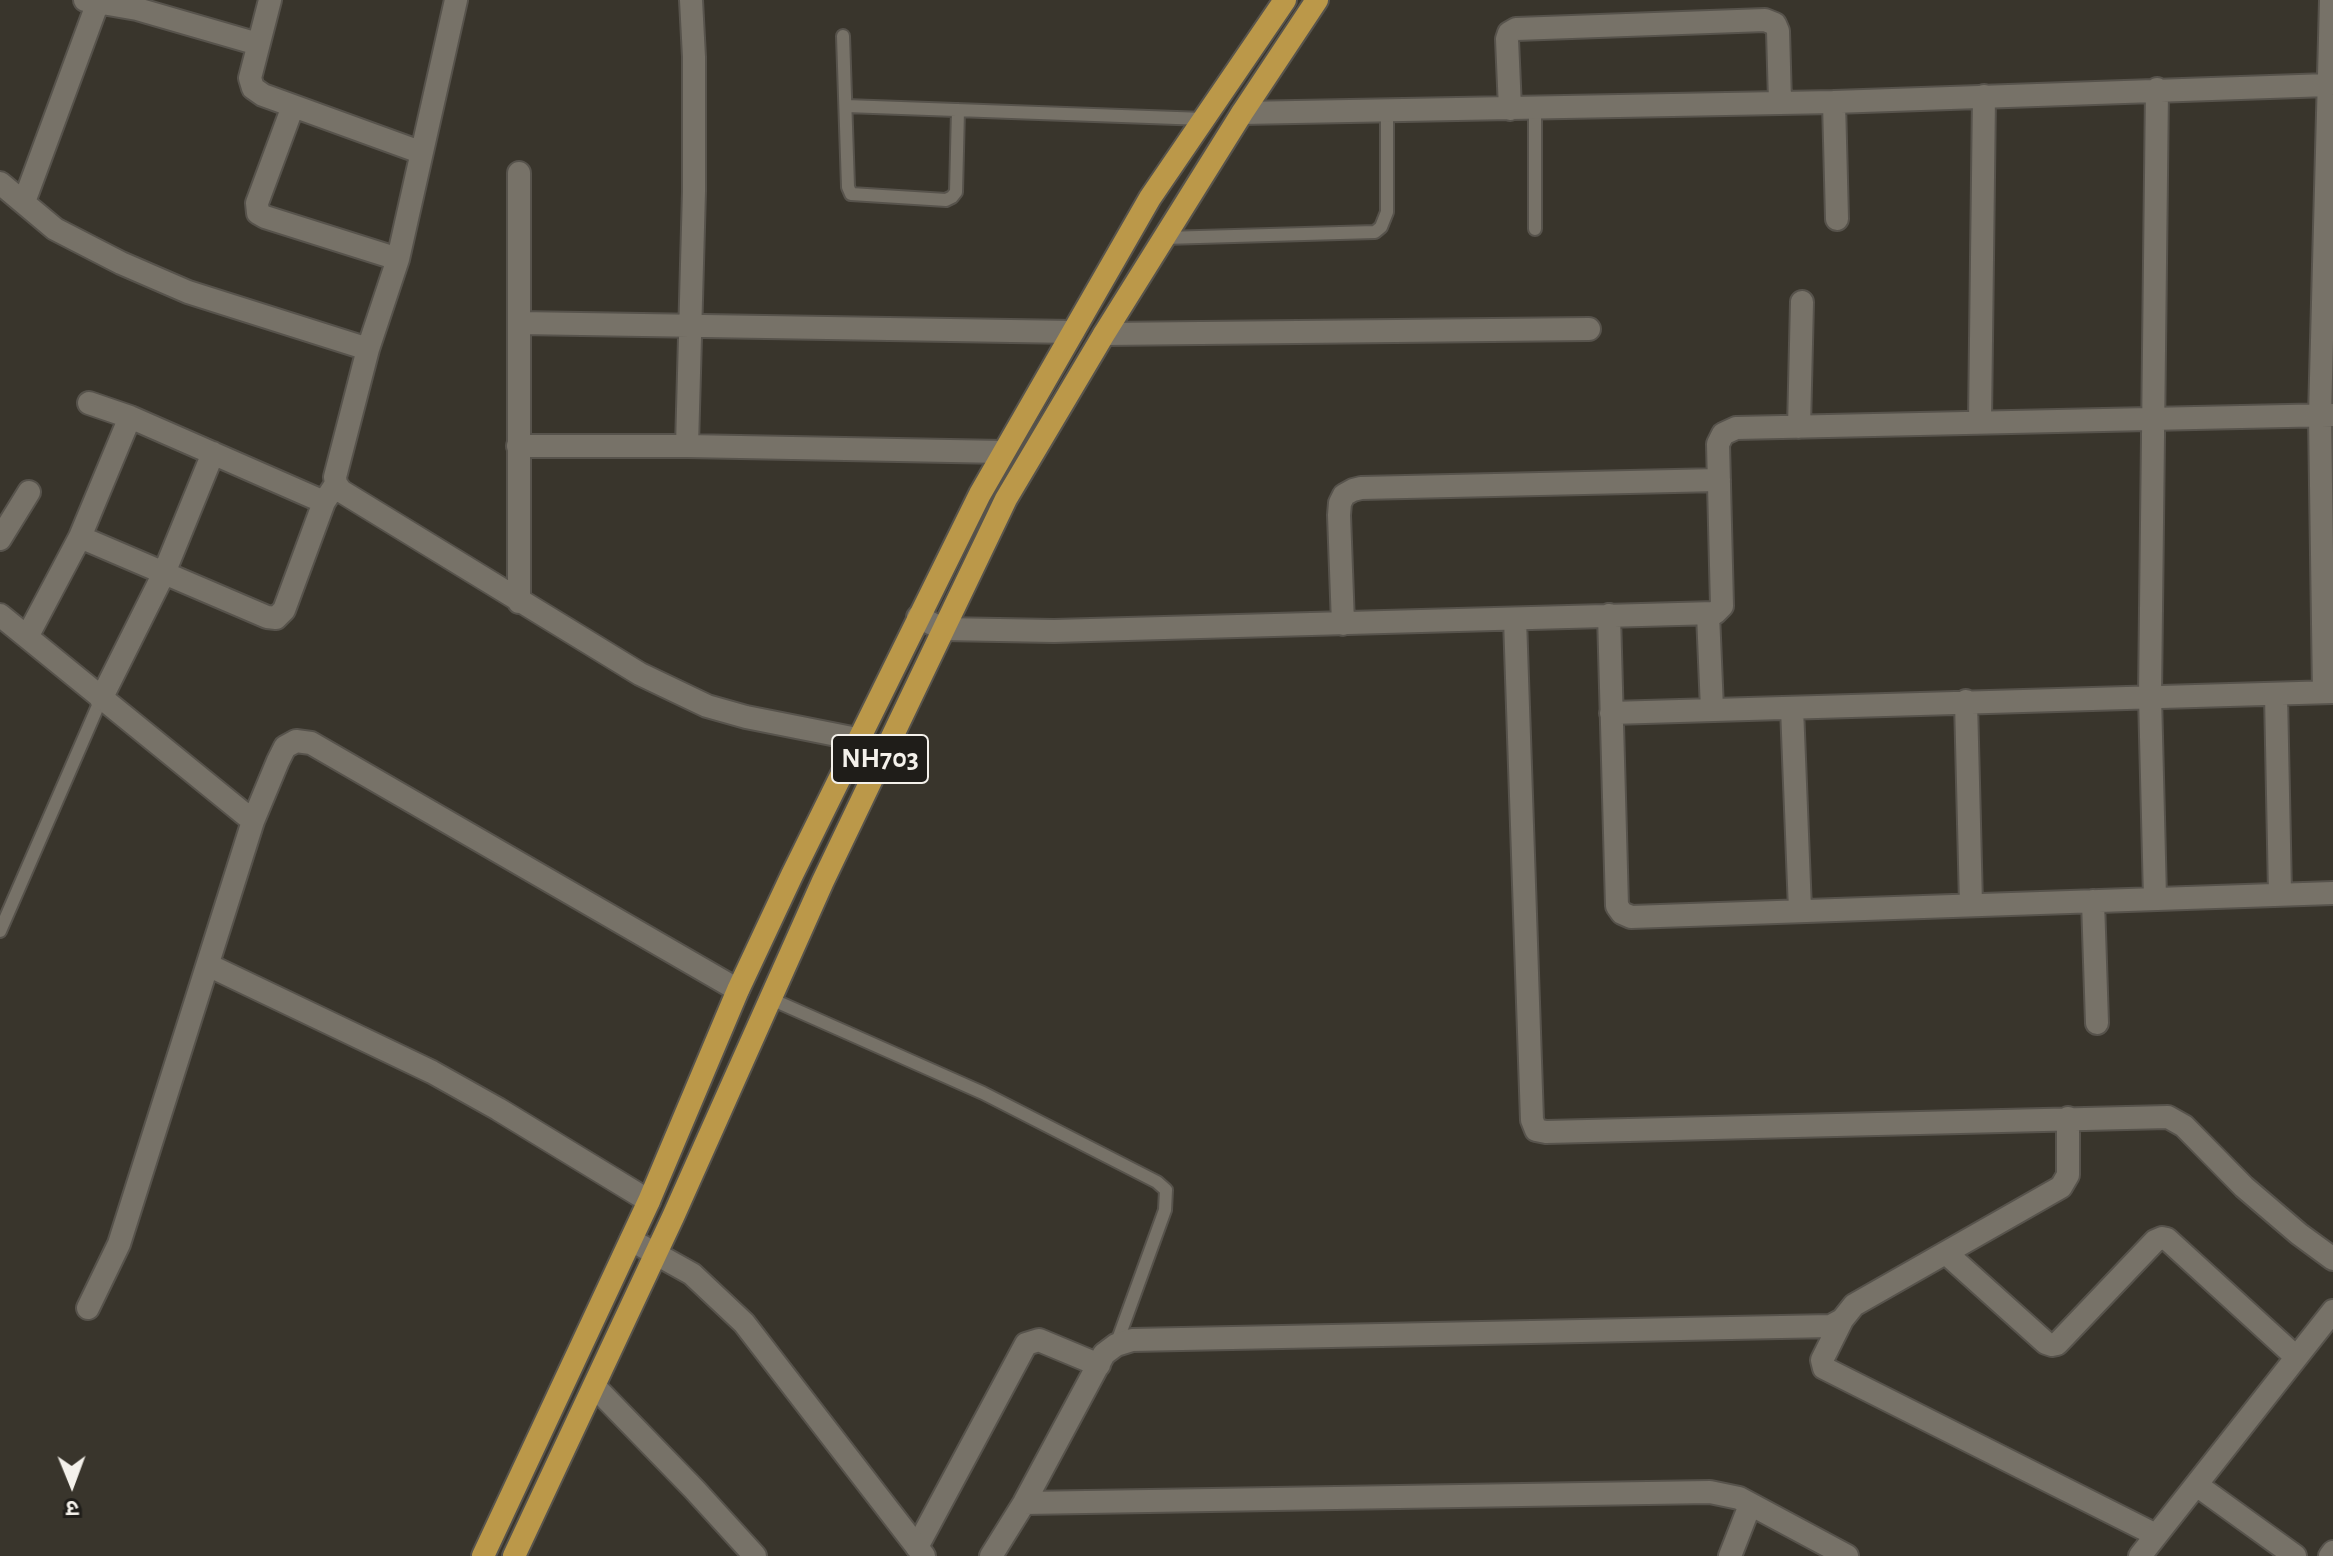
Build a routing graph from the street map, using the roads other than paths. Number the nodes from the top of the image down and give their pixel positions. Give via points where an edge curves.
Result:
1 (270, 0) edge
2 (456, 0) edge
3 (691, 0) edge
4 (1285, 0) edge
5 (1317, 0) edge
6 (2331, 0) edge
7 (91, 1) edge
8 (138, 5) edge
9 (843, 36) dead end
10 (2331, 41) edge
11 (258, 44) junction
12 (2328, 85) junction
13 (2157, 89) junction
14 (1984, 96) junction
15 (1780, 102) junction
16 (1834, 102) junction
17 (293, 106) junction
18 (846, 106) junction
19 (1535, 108) junction
20 (1510, 109) junction
21 (958, 110) junction
22 (1387, 112) junction
23 (1242, 113) junction
24 (1204, 119) junction
25 (2330, 127) edge
26 (420, 152) junction
27 (519, 173) dead end
28 (0, 183) edge
29 (24, 202) junction
30 (1837, 219) dead end
31 (1535, 229) dead end
32 (1164, 238) junction
33 (398, 259) junction
34 (1802, 302) dead end
35 (520, 323) junction
36 (692, 324) junction
37 (1589, 329) dead end
38 (1073, 332) junction
39 (1104, 334) junction
40 (368, 349) junction
41 (89, 403) dead end
42 (2326, 416) edge
43 (130, 417) junction
44 (2153, 418) junction
45 (1980, 421) junction
46 (1799, 427) junction
47 (518, 446) junction
48 (687, 446) junction
49 (1003, 452) junction
50 (213, 453) junction
51 (1719, 480) junction
52 (29, 492) dead end
53 (330, 493) junction
54 (80, 537) junction
55 (0, 539) edge
56 (164, 573) junction
57 (519, 602) junction
58 (1708, 614) junction
59 (0, 615) edge
60 (1609, 615) junction
61 (918, 617) junction
62 (1515, 619) junction
63 (1343, 624) junction
64 (943, 629) junction
65 (27, 637) junction
66 (2328, 692) edge
67 (2276, 694) junction
68 (2150, 696) junction
69 (101, 699) junction
70 (1966, 701) junction
71 (1792, 708) junction
72 (1712, 709) junction
73 (1611, 713) junction
74 (857, 739) junction
75 (253, 821) junction
76 (2333, 893) edge
77 (2280, 894) junction
78 (2155, 898) junction
79 (2093, 901) junction
80 (1971, 905) junction
81 (1800, 910) junction
82 (0, 931) edge
83 (208, 965) junction
84 (738, 990) junction
85 (771, 999) junction
86 (2097, 1023) dead end
87 (2068, 1118) junction
88 (649, 1201) junction
89 (631, 1240) junction
90 (656, 1253) junction
91 (1946, 1253) junction
92 (2333, 1259) edge
93 (88, 1308) dead end
94 (2333, 1311) edge
95 (1842, 1320) junction
96 (1116, 1345) junction
97 (2296, 1357) junction
98 (1099, 1365) junction
99 (595, 1387) junction
100 (2198, 1486) junction
101 (1024, 1503) junction
102 (1750, 1505) junction
103 (2156, 1535) junction
104 (921, 1551) edge
105 (483, 1556) edge
106 (514, 1556) edge
107 (755, 1556) edge
108 (991, 1556) edge
109 (1730, 1556) edge
110 (1847, 1556) edge
111 (2140, 1556) edge
112 (2295, 1556) edge

1 - 11 street
2 - 26 street
3 - 36 street
4 - 24 highway, NH703
5 - 23 highway, NH703
6 - 10 street
7 - 8 street
7 - 29 street
8 - 11 street
9 - 18 lane
10 - 12 street
11 - 17 street via 250,78 253,88
12 - 13 street
12 - 25 street
13 - 14 street
13 - 44 street
14 - 16 street
14 - 45 street
15 - 16 street
15 - 19 street
15 - 20 street via 1778,31 1765,20 1516,29 1507,39
16 - 30 street
17 - 26 street
17 - 33 street via 257,203 258,213
18 - 21 lane
18 - 21 lane via 851,194 946,200 956,192
19 - 20 street
19 - 31 lane
20 - 22 street
21 - 24 lane
22 - 23 street
22 - 32 lane via 1387,212 1375,232
23 - 32 highway, NH703
24 - 38 highway, NH703 via 1150,198
25 - 42 street
26 - 33 street
27 - 35 street
28 - 29 street
29 - 40 street via 55,229 188,292
32 - 39 highway, NH703
33 - 40 street
34 - 46 street
35 - 36 street
35 - 47 street
36 - 38 street
36 - 48 street
37 - 39 street
38 - 49 highway, NH703
39 - 64 highway, NH703 via 1006,499
40 - 53 street
41 - 43 street
42 - 44 street
42 - 66 street
43 - 50 street
43 - 54 street
44 - 45 street
44 - 68 street
45 - 46 street
46 - 51 street via 1736,428 1723,434 1718,444
47 - 48 street
47 - 57 street
48 - 49 street
49 - 61 highway, NH703
50 - 53 street
50 - 56 street
51 - 58 street via 1722,606
51 - 63 street via 1353,490 1344,495 1339,515
52 - 55 street
53 - 56 street via 284,610 276,618
53 - 57 street via 341,491
54 - 56 street
54 - 65 street
56 - 69 street
57 - 74 street via 640,674 707,706
58 - 60 street
58 - 72 street
59 - 65 street
60 - 62 street
60 - 73 street
61 - 64 street
61 - 74 highway, NH703
62 - 63 street
62 - 87 street via 1536,1130
63 - 64 street
64 - 85 highway, NH703
65 - 69 street
66 - 67 street
67 - 68 street
67 - 77 street
68 - 70 street
68 - 78 street
69 - 75 street
69 - 82 lane
70 - 71 street
70 - 80 street
71 - 72 street
71 - 81 street
72 - 73 street
73 - 81 street via 1617,906 1622,913 1631,917
74 - 84 highway, NH703
75 - 83 street
75 - 84 street via 285,747 296,741 311,743
76 - 77 street
77 - 78 street
78 - 79 street
79 - 80 street
79 - 86 street
80 - 81 street
83 - 88 street via 432,1072
83 - 93 street via 119,1244
84 - 88 highway, NH703
85 - 90 highway, NH703
85 - 96 lane via 983,1093 1166,1190 1165,1210
87 - 91 street via 2066,1183
87 - 92 street via 2168,1117
88 - 89 highway, NH703
89 - 90 street
89 - 105 highway, NH703
90 - 99 highway, NH703
90 - 104 street via 692,1274 744,1323
91 - 95 street via 1854,1305
91 - 97 street via 2052,1345 2155,1241 2167,1239
94 - 97 street
95 - 96 street via 1831,1326 1132,1340
95 - 103 street via 1822,1360 1824,1368
96 - 98 street
97 - 100 street
98 - 101 street
98 - 104 street via 1039,1340 1026,1344
99 - 106 highway, NH703
99 - 107 street
100 - 103 street
100 - 112 street
101 - 102 street via 1710,1492
101 - 108 street
102 - 109 street
102 - 110 street
103 - 111 street

